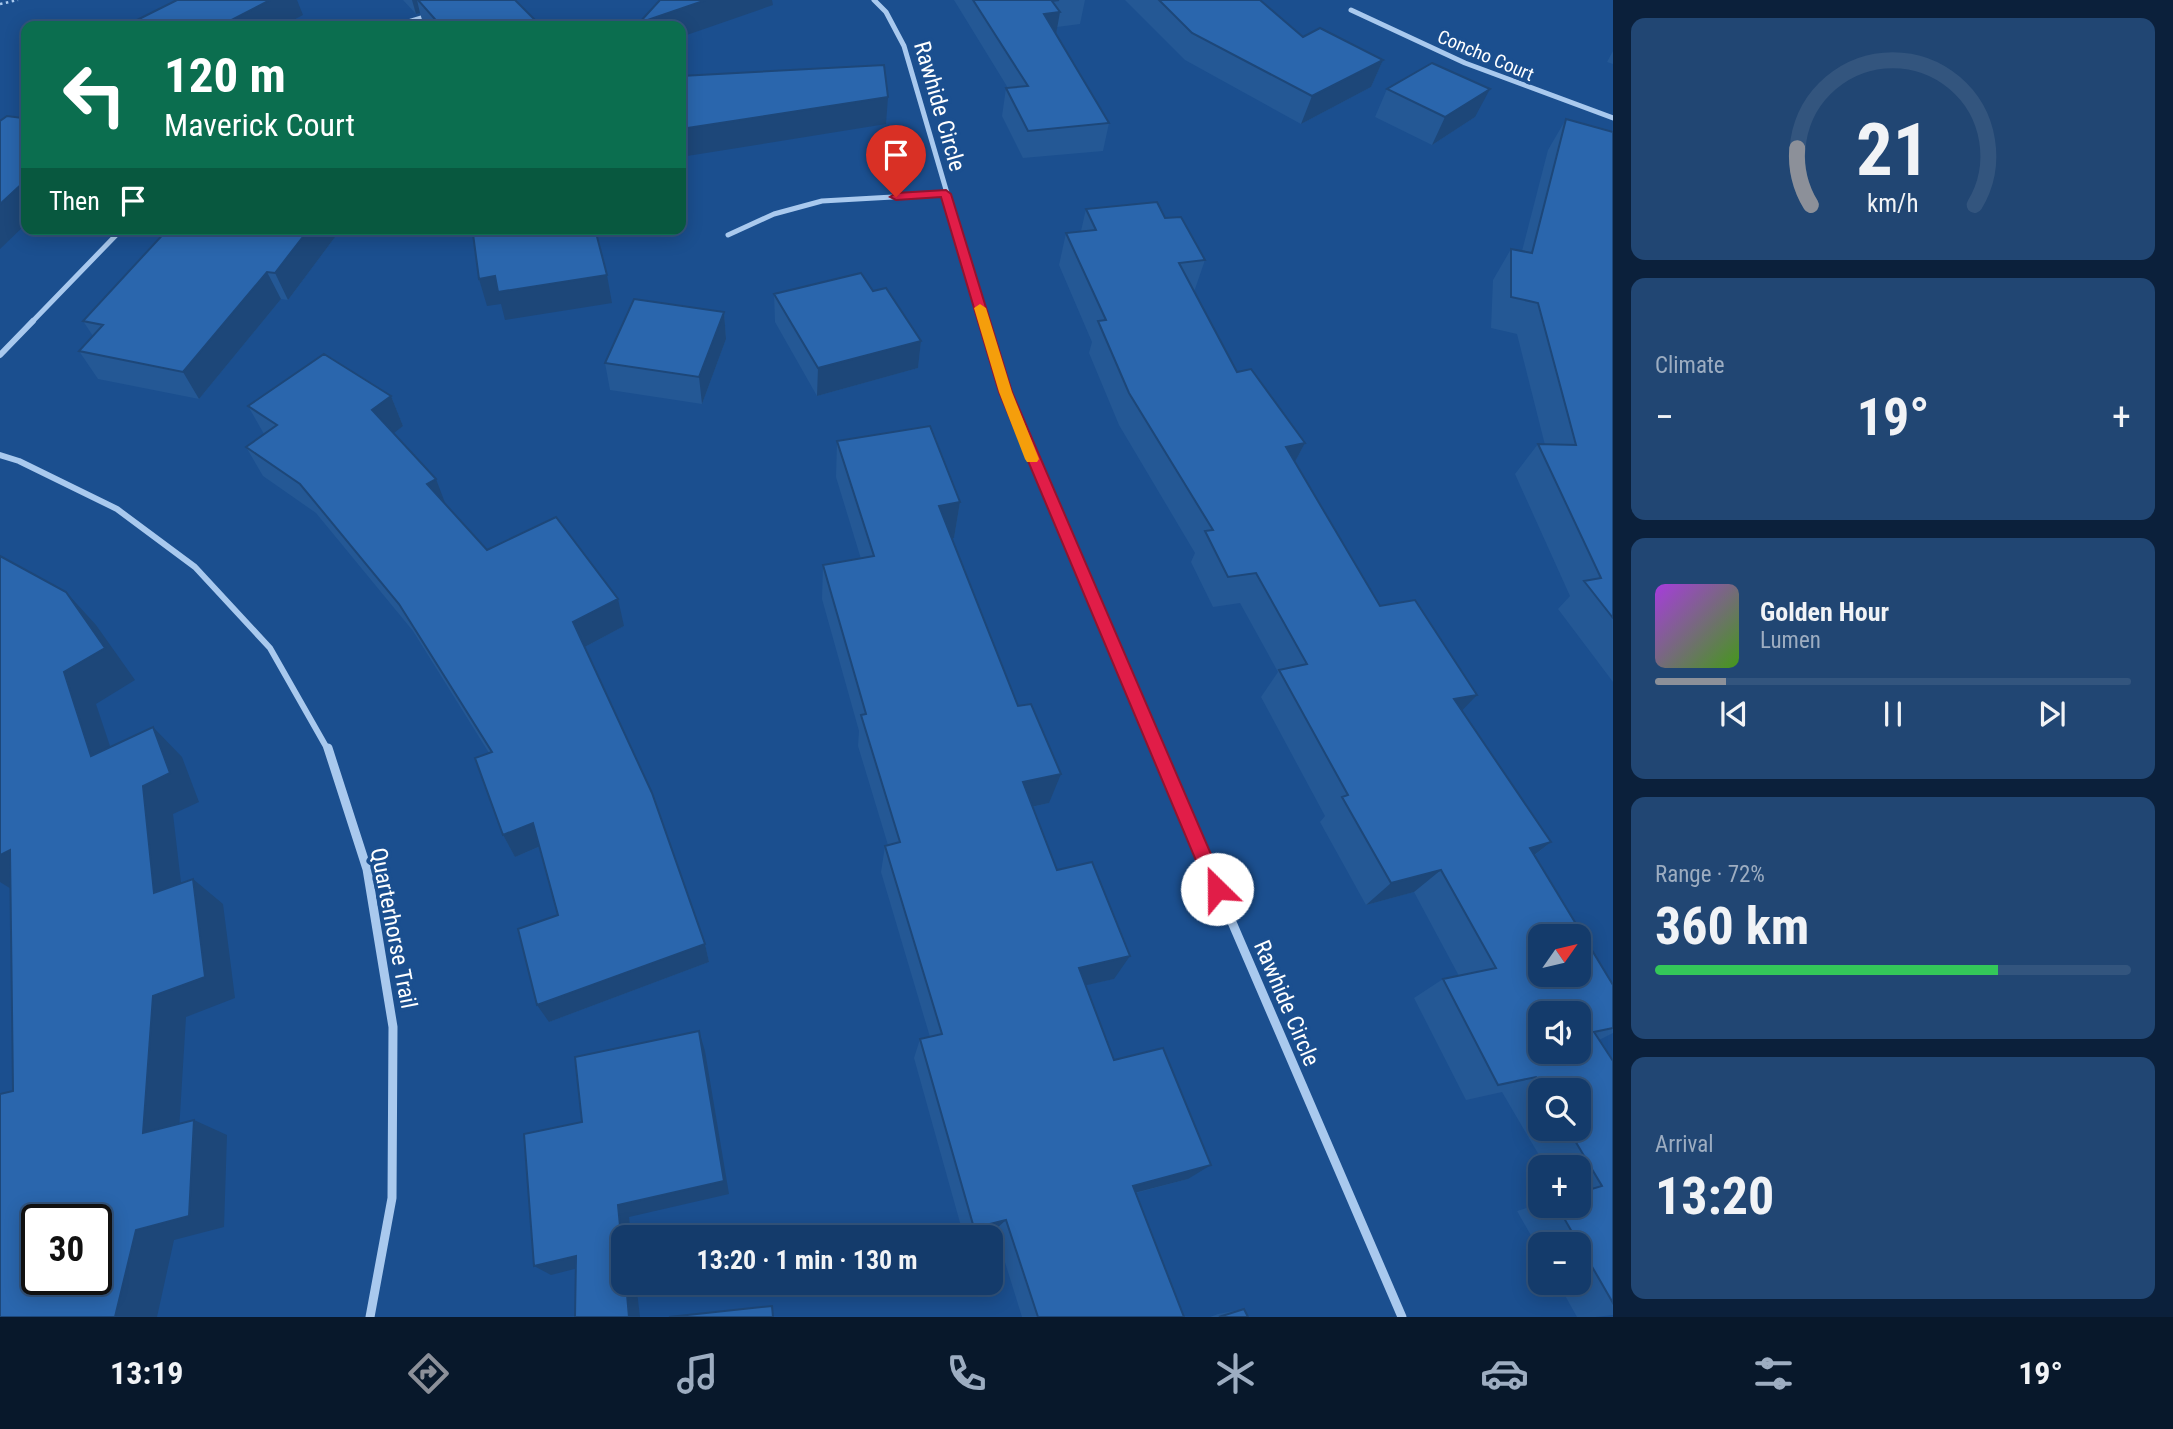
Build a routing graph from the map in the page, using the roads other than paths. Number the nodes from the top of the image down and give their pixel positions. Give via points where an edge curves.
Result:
1 (874, 0) edge
2 (1351, 10) dead end
3 (432, 14) edge
4 (410, 21) edge
5 (1613, 118) edge
6 (946, 194) junction
7 (116, 235) edge
8 (728, 236) dead end
9 (0, 355) edge
10 (0, 455) edge
11 (370, 1317) edge
12 (1402, 1317) edge

1 - 6 street, Rawhide Circle via 904,46
2 - 5 street, Concho Court via 1465,63
3 - 4 street
6 - 8 street via 822,201 774,214
6 - 12 street, Rawhide Circle via 1005,392
7 - 9 street
10 - 11 street, Quarterhorse Trail via 117,509 195,567 270,648 328,748 367,869 393,1027 392,1198

